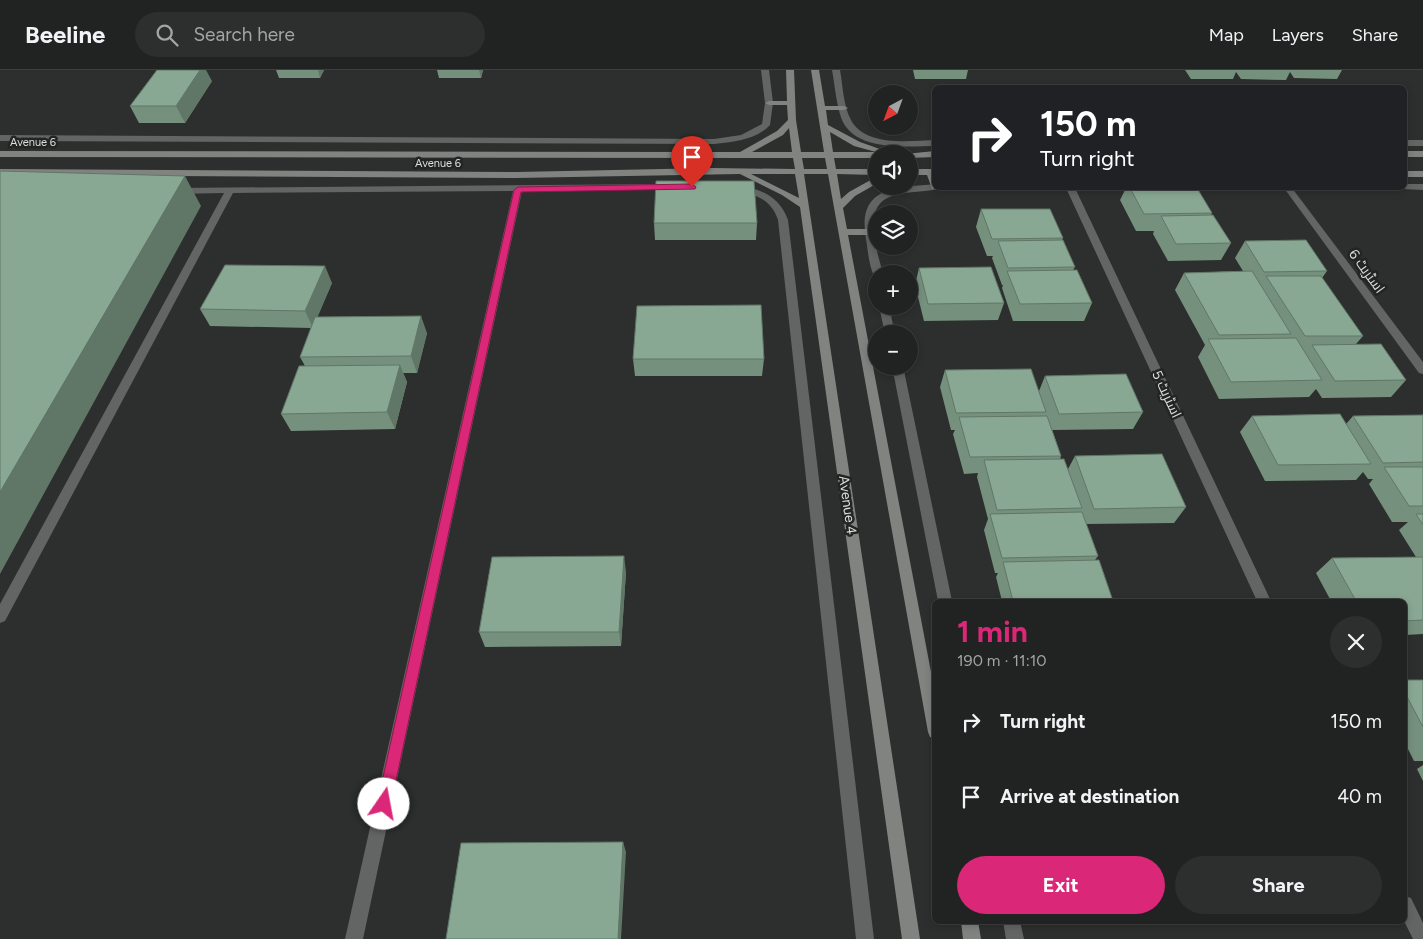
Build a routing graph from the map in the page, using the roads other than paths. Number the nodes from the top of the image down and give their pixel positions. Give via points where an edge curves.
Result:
1 (765, 70) edge
2 (790, 70) edge
3 (815, 70) edge
4 (836, 70) edge
5 (791, 103) junction
6 (769, 104) junction
7 (822, 108) junction
8 (844, 108) junction
9 (792, 120) junction
10 (826, 127) junction
11 (0, 138) edge
12 (695, 141) junction
13 (921, 143) junction
14 (932, 143) edge
15 (1407, 143) edge
16 (1423, 143) edge
17 (868, 147) edge
18 (0, 154) edge
19 (918, 154) edge
20 (924, 154) junction
21 (932, 154) edge
22 (1407, 154) edge
23 (1423, 154) edge
24 (696, 155) junction
25 (798, 155) junction
26 (830, 155) junction
27 (868, 155) edge
28 (740, 156) junction
29 (736, 171) junction
30 (832, 171) junction
31 (0, 172) edge
32 (800, 172) junction
33 (868, 172) edge
34 (918, 172) edge
35 (932, 172) edge
36 (1407, 174) edge
37 (1423, 174) edge
38 (868, 185) edge
39 (682, 187) edge
40 (932, 187) edge
41 (1407, 187) edge
42 (1423, 187) edge
43 (729, 188) edge
44 (518, 190) junction
45 (1071, 190) edge
46 (1289, 190) edge
47 (163, 191) edge
48 (230, 191) junction
49 (871, 205) edge
50 (806, 207) junction
51 (838, 207) junction
52 (842, 232) junction
53 (868, 232) edge
54 (1423, 370) edge
55 (899, 375) edge
56 (945, 599) edge
57 (1263, 599) edge
58 (0, 617) edge
59 (932, 716) edge
60 (1407, 908) edge
61 (970, 924) edge
62 (1012, 924) edge
63 (354, 939) edge
64 (865, 939) edge
65 (911, 939) edge
66 (972, 939) edge
67 (1015, 939) edge
68 (1422, 939) edge

1 - 6 street
2 - 5 main road, Avenue 4
3 - 7 main road
4 - 8 street
5 - 6 main road
5 - 9 main road, Avenue 4
6 - 12 street via 766,125 753,135
7 - 8 main road
7 - 10 main road
8 - 13 street via 848,122 863,135 888,143
9 - 25 main road, Avenue 4
9 - 28 main road via 780,133
10 - 17 main road
10 - 26 main road
11 - 12 street
12 - 24 main road
13 - 14 street
13 - 20 main road
15 - 16 street
18 - 24 main road, Avenue 6
19 - 20 main road
20 - 21 main road
22 - 23 main road
24 - 28 main road, Avenue 6
25 - 26 main road, Avenue 6
25 - 28 main road, Avenue 6
25 - 32 main road, Avenue 4
26 - 27 main road, Avenue 6
26 - 30 main road
29 - 31 main road, Avenue 6 via 712,175
29 - 32 main road, Avenue 6
29 - 50 main road via 762,180
30 - 32 main road, Avenue 6
30 - 33 main road, Avenue 6
30 - 51 main road
32 - 50 main road, Avenue 4
34 - 35 main road
36 - 37 main road
38 - 51 main road
39 - 44 street
40 - 49 street via 894,190 876,198
41 - 42 street
43 - 64 street via 750,190 773,200 783,220
44 - 48 street
44 - 63 street
45 - 57 street, اسٹریٹ 5
46 - 54 street, اسٹریٹ 6
47 - 48 street
48 - 58 street
50 - 65 main road, Avenue 4
51 - 52 main road
52 - 53 main road
52 - 59 main road
55 - 56 street
60 - 68 street
61 - 66 main road
62 - 67 street

